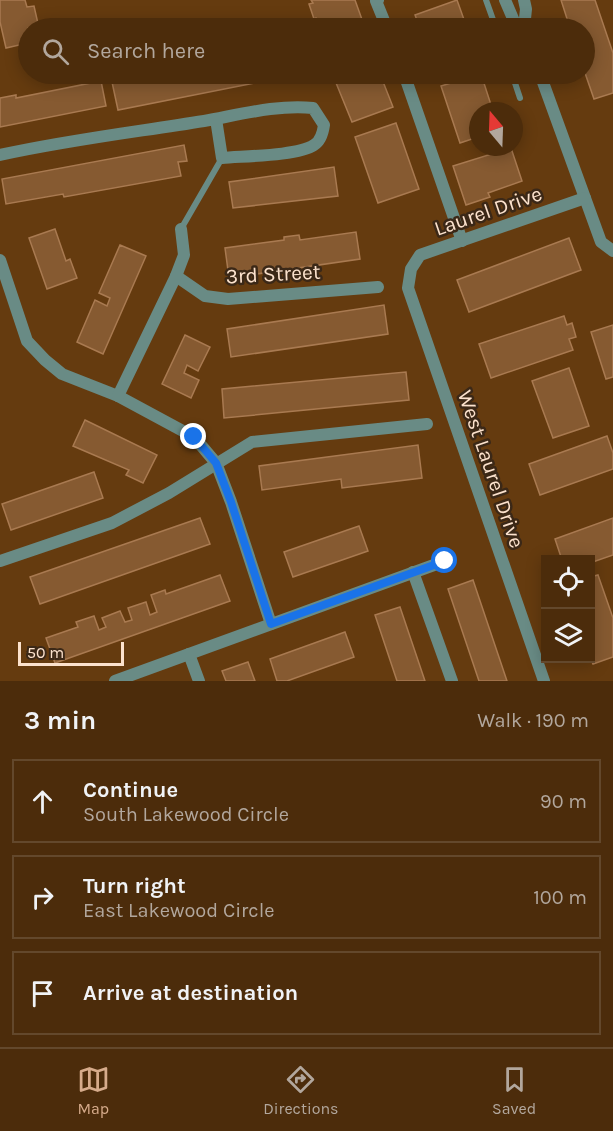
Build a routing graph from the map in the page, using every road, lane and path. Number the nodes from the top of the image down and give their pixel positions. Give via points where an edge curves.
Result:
1 (378, 0) edge
2 (486, 0) edge
3 (505, 0) edge
4 (524, 0) edge
5 (383, 18) edge
6 (492, 18) edge
7 (513, 18) edge
8 (525, 18) edge
9 (407, 84) edge
10 (515, 84) edge
11 (544, 84) edge
12 (520, 98) dead end
13 (216, 119) junction
14 (0, 156) edge
15 (222, 158) junction
16 (585, 198) junction
17 (181, 229) joint
18 (462, 240) junction
19 (613, 251) edge
20 (0, 260) edge
21 (411, 269) joint
22 (176, 276) junction
23 (378, 287) dead end
24 (118, 396) junction
25 (427, 424) dead end
26 (216, 463) junction
27 (0, 561) edge
28 (445, 561) dead end
29 (413, 572) junction
30 (271, 624) junction
31 (189, 654) junction
32 (115, 681) edge
33 (199, 681) edge
34 (452, 681) edge
35 (544, 681) edge

1 - 5 street
2 - 6 lane
3 - 7 street
4 - 8 street
9 - 18 street
10 - 12 lane
11 - 16 street
13 - 14 street
13 - 15 street
13 - 15 street via 297,106 313,108 324,125 316,144 302,150
15 - 17 lane
16 - 18 street, Laurel Drive
16 - 19 street via 601,242
17 - 22 street via 184,255
18 - 21 street, Laurel Drive via 420,255
20 - 24 street via 27,341 62,374
21 - 35 street, West Laurel Drive via 408,288
22 - 23 street, 3rd Street via 205,296 228,299
22 - 24 street
24 - 26 street via 194,437
25 - 26 street via 252,442
26 - 27 street via 112,524
26 - 30 street
28 - 29 street
29 - 30 street
29 - 34 street
30 - 31 street
31 - 32 street
31 - 33 street

